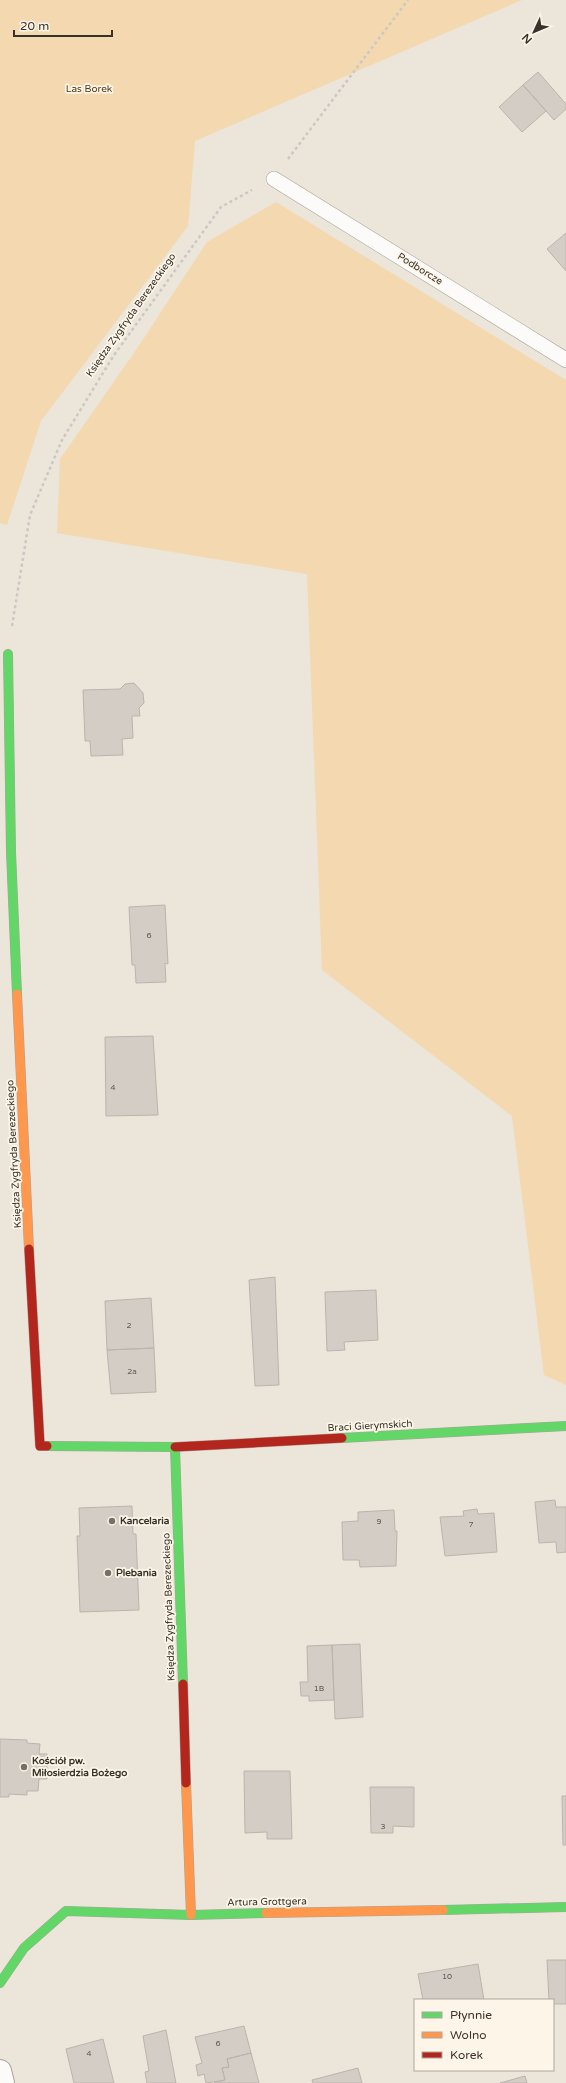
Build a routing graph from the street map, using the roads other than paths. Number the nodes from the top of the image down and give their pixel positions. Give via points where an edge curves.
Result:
1 (274, 179) road end
2 (566, 360) edge
3 (8, 654) road end
4 (566, 1426) edge
5 (175, 1447) junction
6 (566, 1908) edge
7 (190, 1915) junction
8 (0, 1983) edge
9 (0, 2071) edge
10 (3, 2083) edge

1 - 2 lane, Podborcze
3 - 5 street, Księdza Zygfryda Berezeckiego via 8,796 15,972 40,1446
4 - 5 street, Braci Gierymskich
5 - 7 street, Księdza Zygfryda Berezeckiego
6 - 7 street, Artura Grottgera
7 - 8 street, Artura Grottgera via 66,1911 24,1948
9 - 10 street

